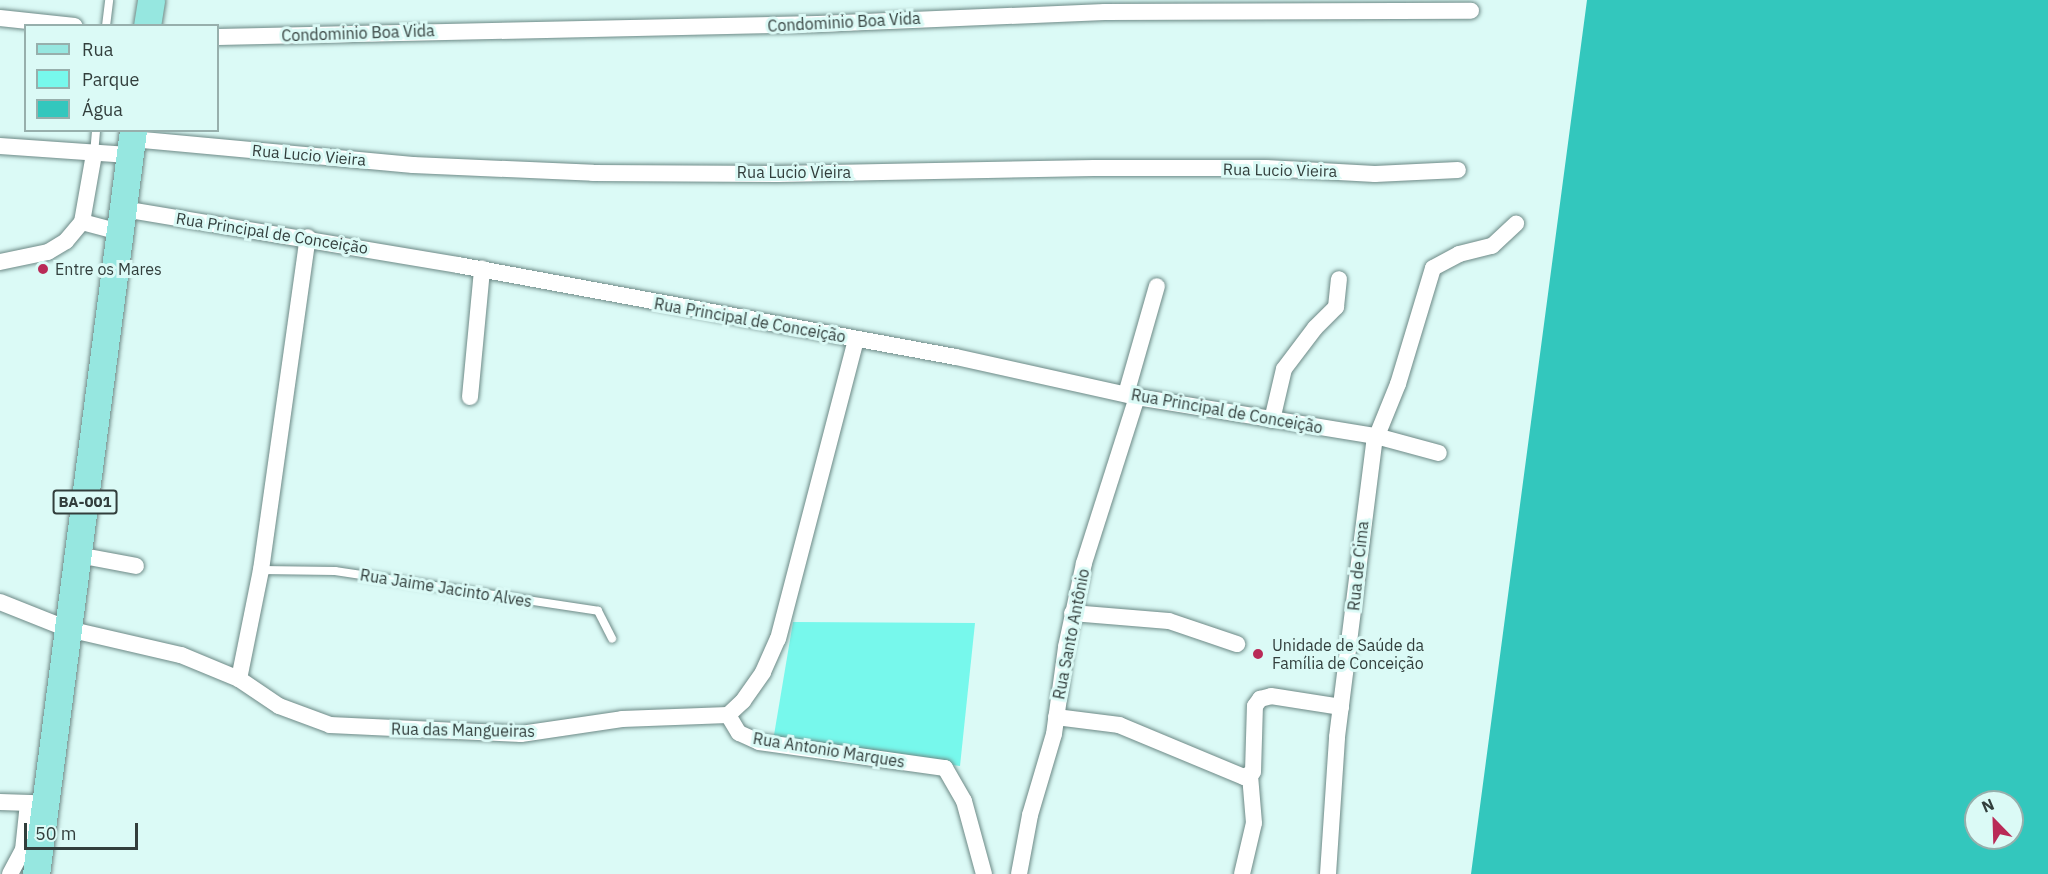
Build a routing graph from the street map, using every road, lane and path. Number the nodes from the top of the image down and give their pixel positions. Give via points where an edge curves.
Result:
1 (108, 0) edge
2 (151, 0) edge
3 (1471, 10) dead end
4 (0, 18) edge
5 (56, 24) edge
6 (106, 24) edge
7 (147, 24) edge
8 (219, 37) edge
9 (96, 132) edge
10 (131, 142) edge
11 (0, 146) edge
12 (94, 154) junction
13 (1458, 170) dead end
14 (122, 221) junction
15 (82, 222) junction
16 (1516, 224) dead end
17 (308, 237) junction
18 (0, 262) edge
19 (482, 269) junction
20 (1339, 279) dead end
21 (1157, 286) dead end
22 (856, 339) junction
23 (1132, 396) junction
24 (470, 397) dead end
25 (1272, 420) junction
26 (1376, 436) junction
27 (1439, 453) dead end
28 (78, 555) junction
29 (136, 566) dead end
30 (261, 570) junction
31 (0, 602) edge
32 (1072, 613) junction
33 (69, 629) junction
34 (612, 639) dead end
35 (1237, 644) dead end
36 (239, 679) junction
37 (1341, 707) junction
38 (728, 715) junction
39 (1056, 717) junction
40 (1250, 776) junction
41 (0, 802) edge
42 (37, 803) junction
43 (10, 874) edge
44 (36, 874) edge
45 (984, 874) edge
46 (1019, 874) edge
47 (1242, 874) edge
48 (1328, 874) edge

1 - 6 lane
2 - 7 main road
3 - 8 street, Condominio Boa Vida via 1105,12 818,24
4 - 5 street
9 - 12 lane
10 - 12 street, Rua Lucio Vieira
10 - 13 street, Rua Lucio Vieira via 453,168 593,173 1266,168 1375,174
10 - 14 main road, BA-001
11 - 12 street, Rua Lucio Vieira
12 - 15 street
14 - 15 street, Rua Principal de Conceição
14 - 17 street, Rua Principal de Conceição
14 - 28 main road, BA-001
15 - 18 street via 66,241 48,252
16 - 26 street, Rua de Cima via 1492,246 1459,254 1433,268 1395,392
17 - 19 street, Rua Principal de Conceição
17 - 30 street
19 - 22 street, Rua Principal de Conceição
19 - 24 street
20 - 25 street via 1336,308 1314,328 1284,369
21 - 23 street, Rua Santo Antônio
22 - 23 street, Rua Principal de Conceição
22 - 38 street via 781,630 763,672
23 - 25 street, Rua Principal de Conceição
23 - 32 street, Rua Santo Antônio
25 - 26 street, Rua Principal de Conceição
26 - 27 street, Rua Principal de Conceição
26 - 37 street, Rua de Cima via 1368,472
28 - 29 street
28 - 33 main road, BA-001
30 - 34 lane, Rua Jaime Jacinto Alves via 336,571 598,610
30 - 36 street
31 - 33 street, Rua das Mangueiras
32 - 35 street via 1169,621
32 - 39 street, Rua Santo Antônio
33 - 36 street, Rua das Mangueiras via 181,655
33 - 42 main road, BA-001
36 - 38 street, Rua das Mangueiras via 297,714 330,725 363,729 440,728 521,734 622,719
37 - 40 street via 1271,696 1260,699 1255,706 1255,761
37 - 48 street, Rua de Cima
38 - 45 street, Rua Antonio Marques via 739,733 759,742 940,766 953,777 960,793
39 - 40 street via 1119,725 1209,765
39 - 46 street, Rua Santo Antônio
40 - 47 street via 1254,823
41 - 42 street
42 - 43 street via 23,850
42 - 44 main road, BA-001

